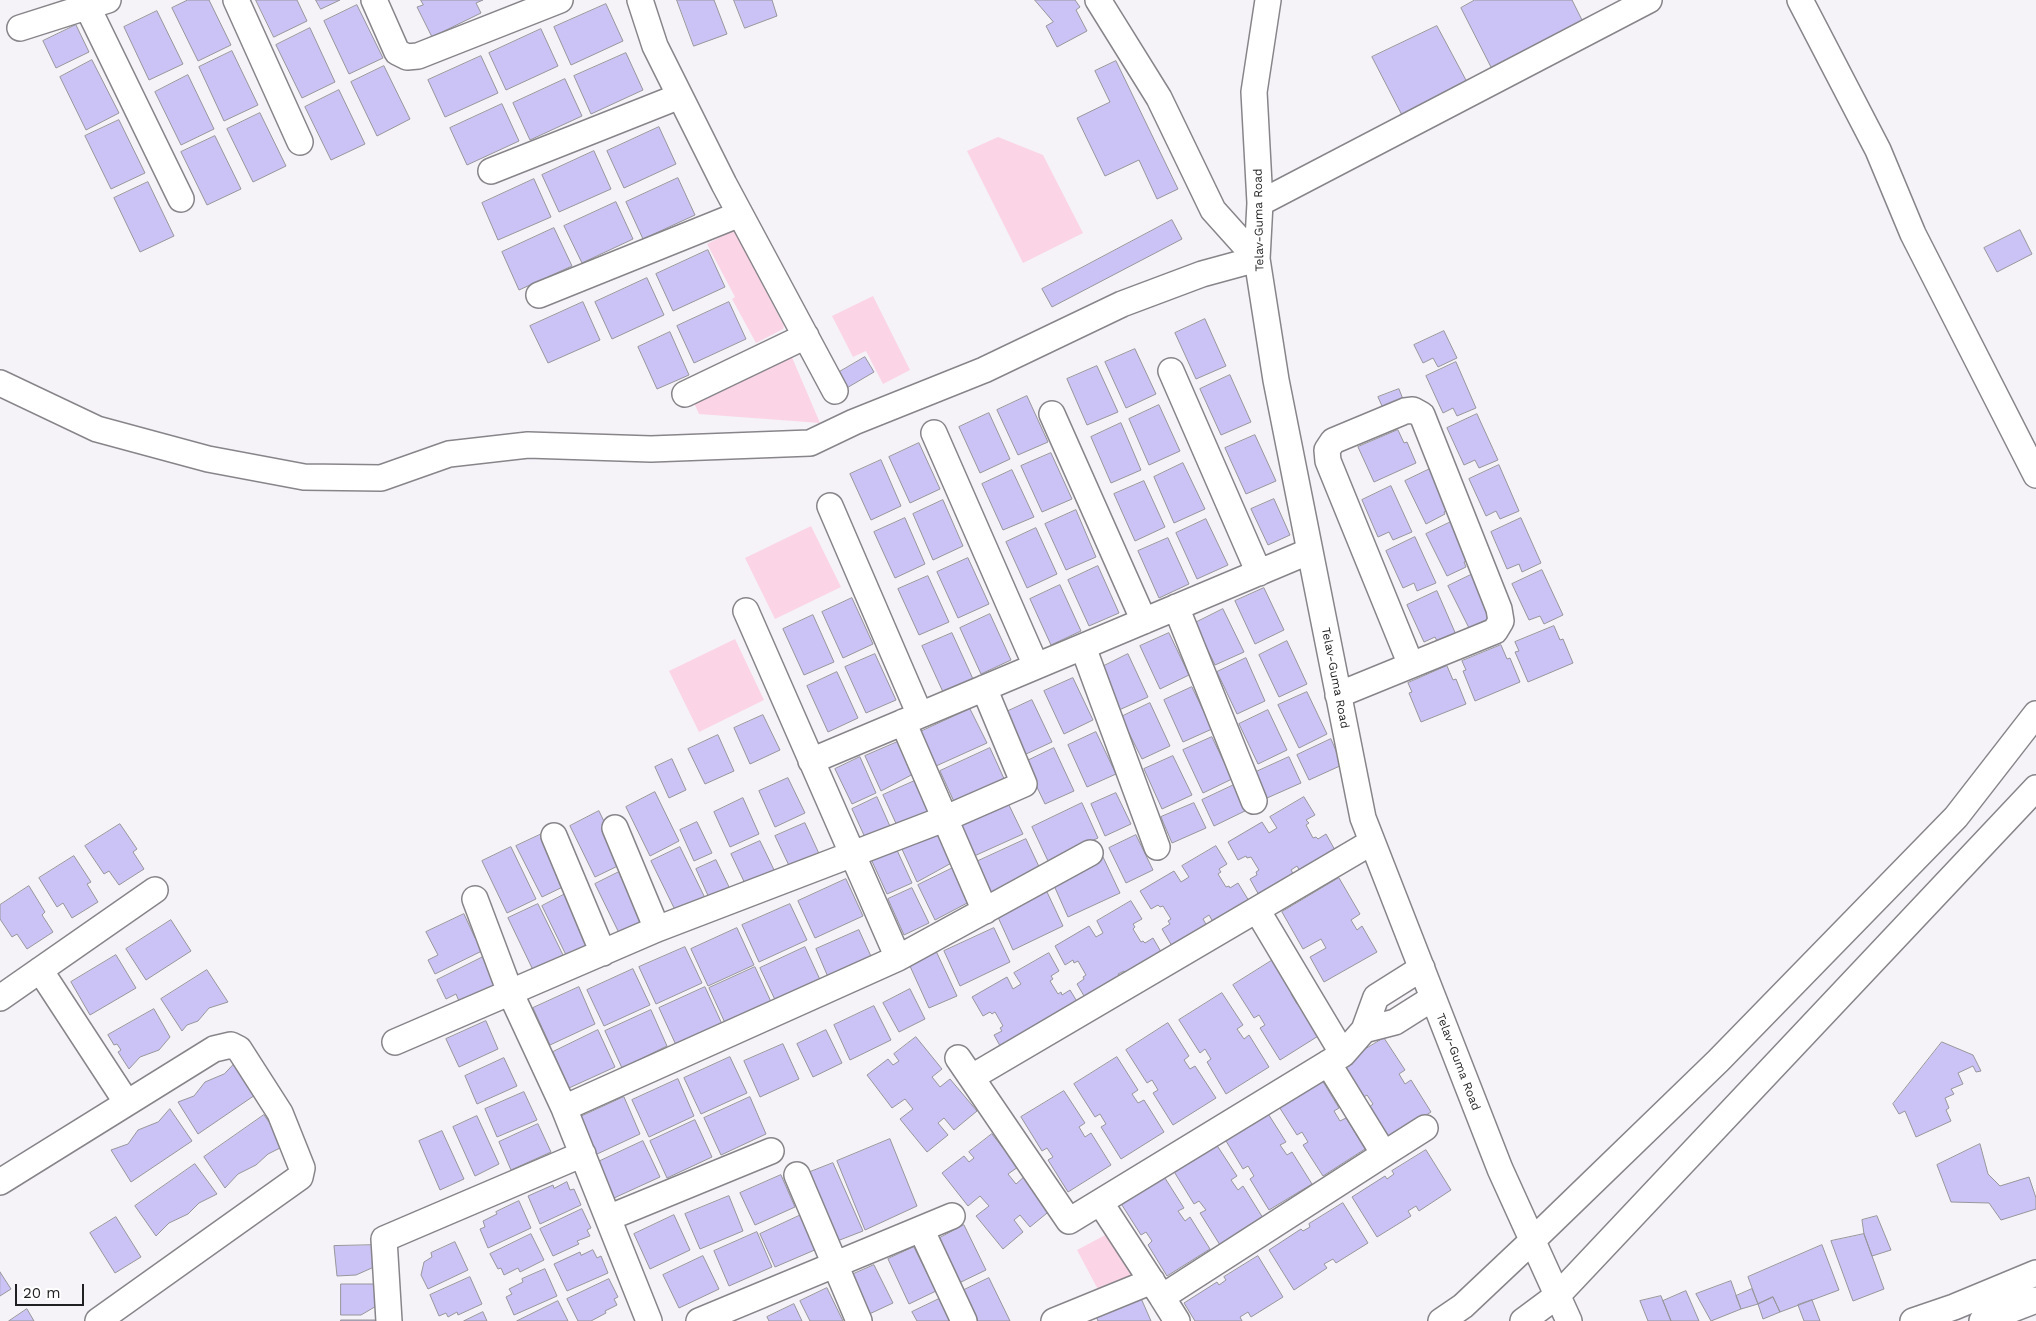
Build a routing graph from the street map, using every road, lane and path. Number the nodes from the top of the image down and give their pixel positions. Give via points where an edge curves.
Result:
1 (236, 0) edge
2 (374, 0) edge
3 (560, 0) edge
4 (640, 0) edge
5 (1098, 0) edge
6 (1268, 0) edge
7 (1648, 0) edge
8 (1800, 0) edge
9 (79, 5) edge
10 (20, 28) dead end
11 (680, 96) junction
12 (300, 142) dead end
13 (491, 171) dead end
14 (181, 199) dead end
15 (1260, 203) junction
16 (740, 214) junction
17 (1257, 259) junction
18 (539, 295) dead end
19 (806, 336) junction
20 (1171, 371) dead end
21 (0, 383) edge
22 (835, 391) dead end
23 (684, 394) dead end
24 (1052, 414) dead end
25 (934, 433) dead end
26 (2036, 475) edge
27 (830, 506) dead end
28 (1310, 551) junction
29 (1259, 573) junction
30 (1176, 608) junction
31 (746, 611) dead end
32 (1144, 621) junction
33 (1083, 647) junction
34 (1411, 665) junction
35 (1036, 666) junction
36 (984, 688) junction
37 (1338, 695) junction
38 (2036, 714) edge
39 (912, 719) junction
40 (810, 761) junction
41 (2036, 788) edge
42 (1254, 801) dead end
43 (944, 819) junction
44 (615, 828) dead end
45 (554, 836) dead end
46 (1372, 842) junction
47 (1157, 847) dead end
48 (1090, 853) dead end
49 (852, 854) junction
50 (155, 890) dead end
51 (475, 899) dead end
52 (1257, 910) junction
53 (985, 911) junction
54 (657, 929) junction
55 (603, 953) junction
56 (898, 958) junction
57 (1422, 968) junction
58 (40, 970) junction
59 (510, 992) junction
60 (0, 998) edge
61 (1433, 998) junction
62 (1364, 1030) junction
63 (394, 1042) dead end
64 (1335, 1059) junction
65 (127, 1103) junction
66 (564, 1108) junction
67 (1425, 1128) dead end
68 (771, 1151) dead end
69 (583, 1154) junction
70 (1384, 1154) junction
71 (797, 1175) dead end
72 (0, 1182) edge
73 (1100, 1202) junction
74 (952, 1216) dead end
75 (608, 1218) junction
76 (921, 1229) junction
77 (1533, 1240) junction
78 (834, 1265) junction
79 (2036, 1273) edge
80 (1157, 1289) junction
81 (1558, 1294) junction
82 (2036, 1300) edge
83 (752, 1311) edge
84 (113, 1316) edge
85 (643, 1319) edge
86 (389, 1321) edge
87 (699, 1321) edge
88 (859, 1321) edge
89 (964, 1321) edge
90 (1054, 1321) edge
91 (1177, 1321) edge
92 (1441, 1321) edge
93 (1523, 1321) edge
94 (1569, 1321) edge
95 (1912, 1321) edge
96 (1982, 1321) edge

1 - 12 street
2 - 3 street via 397,52 407,57 418,56
4 - 11 street via 655,46
5 - 17 street via 1159,98 1213,210
6 - 15 street, Telav-Guma Road via 1254,92
7 - 15 street
8 - 26 street via 1878,150 1913,234
9 - 10 street
9 - 14 street
11 - 13 street
11 - 16 street
15 - 17 street, Telav-Guma Road
16 - 18 street
16 - 19 street
17 - 21 street via 1202,274 1122,304 984,370 810,443 651,449 528,445 449,454 381,478 304,477 208,459 97,429
17 - 28 street, Telav-Guma Road via 1276,380
19 - 22 street
19 - 23 street
20 - 29 street
24 - 32 street
25 - 35 street
27 - 39 street
28 - 29 street
28 - 37 street, Telav-Guma Road
29 - 30 street
30 - 32 street
30 - 42 street
31 - 40 street
32 - 33 street
33 - 35 street
33 - 47 street
34 - 34 street via 1494,631 1501,621 1422,415 1413,410 1332,441 1327,450 1328,461
34 - 37 street
35 - 36 street
36 - 39 street
36 - 43 street via 1024,784
37 - 46 street, Telav-Guma Road via 1362,818
38 - 77 street via 1956,817 1718,1061
39 - 40 street
39 - 43 street
40 - 49 street
41 - 81 street
43 - 49 street
43 - 53 street
44 - 54 street
45 - 55 street
46 - 52 street
46 - 57 street, Telav-Guma Road
48 - 53 street
49 - 54 street
49 - 56 street
50 - 58 street
51 - 59 street
52 - 64 street
52 - 73 street via 965,1068 1070,1221
53 - 56 street
54 - 55 street
55 - 59 street
56 - 66 street
57 - 61 street, Telav-Guma Road
57 - 62 street via 1376,997
58 - 60 street
58 - 65 street
59 - 63 street
59 - 66 street
61 - 62 street via 1395,1022
61 - 77 street, Telav-Guma Road via 1500,1169
62 - 64 street
64 - 70 street
64 - 73 street
65 - 72 street
65 - 84 street via 214,1049 231,1045 239,1049 280,1113 302,1168 300,1177
66 - 69 street
67 - 70 street
68 - 75 street
69 - 75 street
69 - 86 street via 384,1240
70 - 80 street
71 - 78 street
73 - 80 street
74 - 76 street
75 - 85 street
76 - 78 street
76 - 89 street
77 - 81 street, Telav-Guma Road
77 - 92 street via 1463,1306
78 - 83 street
78 - 88 street
79 - 95 street
80 - 90 street
80 - 91 street
81 - 93 street
81 - 94 street, Telav-Guma Road
82 - 96 street
83 - 87 street

